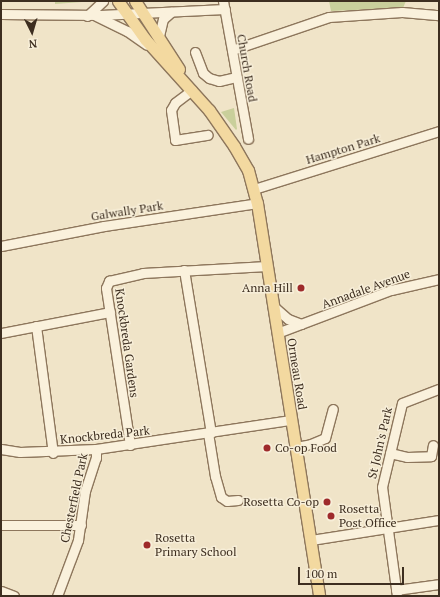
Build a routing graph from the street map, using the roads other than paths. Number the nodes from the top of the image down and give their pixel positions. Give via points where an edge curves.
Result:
1 (103, 1) edge
2 (118, 1) edge
3 (126, 1) edge
4 (134, 1) edge
5 (224, 5) edge
6 (171, 12) junction
7 (143, 13) junction
8 (1, 14) edge
9 (127, 14) junction
10 (90, 15) junction
11 (439, 15) edge
12 (159, 36) junction
13 (154, 49) junction
14 (232, 50) junction
15 (195, 52) dead end
16 (170, 66) junction
17 (237, 77) junction
18 (190, 87) junction
19 (439, 131) edge
20 (208, 135) dead end
21 (248, 139) dead end
22 (254, 189) junction
23 (257, 202) junction
24 (1, 246) edge
25 (267, 266) junction
26 (184, 270) junction
27 (439, 279) edge
28 (273, 306) junction
29 (110, 312) junction
30 (301, 324) junction
31 (36, 326) junction
32 (277, 333) junction
33 (1, 334) edge
34 (439, 390) edge
35 (332, 409) dead end
36 (292, 420) junction
37 (210, 433) junction
38 (130, 445) junction
39 (433, 446) dead end
40 (296, 447) junction
41 (1, 448) edge
42 (96, 449) junction
43 (54, 453) junction
44 (390, 453) junction
45 (238, 500) dead end
46 (439, 520) edge
47 (1, 525) edge
48 (81, 525) junction
49 (387, 528) junction
50 (311, 540) junction
51 (439, 584) edge
52 (1, 591) edge
53 (396, 593) edge
54 (14, 596) edge
55 (57, 596) edge
56 (319, 596) edge

1 - 10 street
2 - 9 main road
3 - 9 main road
4 - 7 main road
5 - 6 street
5 - 14 street, Church Road
6 - 7 street
6 - 12 street via 164,19
7 - 9 street
7 - 12 main road
7 - 16 main road via 144,26
8 - 10 street
9 - 10 street
9 - 13 main road
10 - 13 street via 127,31
11 - 14 street via 402,12 332,16
12 - 18 main road
13 - 16 main road
14 - 17 street, Church Road
15 - 17 street via 203,73 209,78 218,81
16 - 18 main road
17 - 21 street, Church Road
18 - 20 street via 171,110 175,140
18 - 22 main road, Ormeau Road via 242,158
19 - 22 street, Hampton Park
22 - 23 main road, Ormeau Road
23 - 24 street, Galwally Park via 104,226
23 - 25 main road, Ormeau Road
25 - 26 street
25 - 28 main road, Ormeau Road
26 - 29 street, Knockbreda Gardens via 143,273 108,281 106,288
26 - 37 street
27 - 30 street, Annadale Avenue via 391,290
28 - 30 street
28 - 32 main road, Ormeau Road
29 - 31 street
29 - 38 street, Knockbreda Gardens
30 - 32 street, Annadale Avenue
31 - 33 street
31 - 43 street
32 - 36 main road, Ormeau Road
34 - 44 street, St John's Park via 402,403
35 - 40 street via 326,421 325,438
36 - 37 street, Knockbreda Park
36 - 40 main road, Ormeau Road
37 - 38 street, Knockbreda Park
37 - 45 street via 214,476 222,497 227,501
38 - 42 street, Knockbreda Park
39 - 44 street via 431,456 407,457
40 - 50 main road, Ormeau Road
41 - 43 street, Knockbreda Park via 20,452
42 - 43 street, Knockbreda Park
42 - 48 street, Chesterfield Park via 96,458 85,491
44 - 49 street, St John's Park via 382,488
46 - 49 street
47 - 48 street
48 - 55 street, Chesterfield Park
49 - 50 street
49 - 53 street, St John's Park
50 - 56 main road, Ormeau Road
51 - 53 street
52 - 54 street

